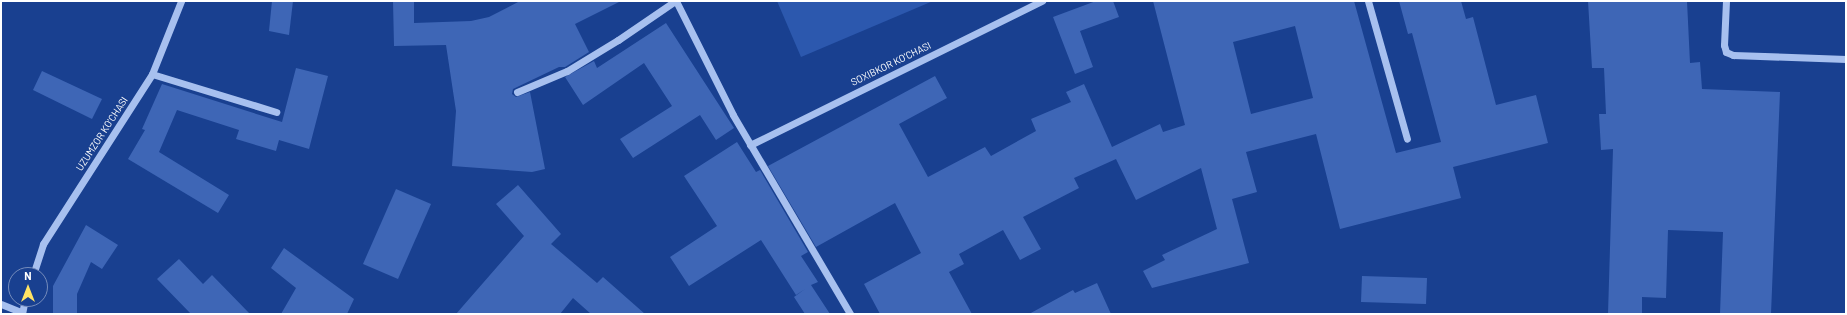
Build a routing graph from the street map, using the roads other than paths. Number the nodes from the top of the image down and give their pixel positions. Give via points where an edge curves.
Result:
1 (181, 1) edge
2 (675, 1) edge
3 (1042, 1) edge
4 (1368, 1) edge
5 (1726, 1) edge
6 (1027, 4) edge
7 (1846, 58) edge
8 (152, 74) junction
9 (517, 92) dead end
10 (276, 112) dead end
11 (1407, 139) dead end
12 (750, 145) junction
13 (36, 267) edge
14 (1, 304) edge
15 (21, 313) edge
16 (850, 314) edge

1 - 8 street, UZUMZOR KO'CHASI
2 - 9 street via 618,40 567,70
2 - 12 street
3 - 6 street, SOXIBKOR KO'CHASI
4 - 11 street
5 - 7 street via 1726,52 1733,55
6 - 12 street, SOXIBKOR KO'CHASI
8 - 10 street
8 - 13 street, UZUMZOR KO'CHASI via 43,244
12 - 16 street
14 - 15 street

